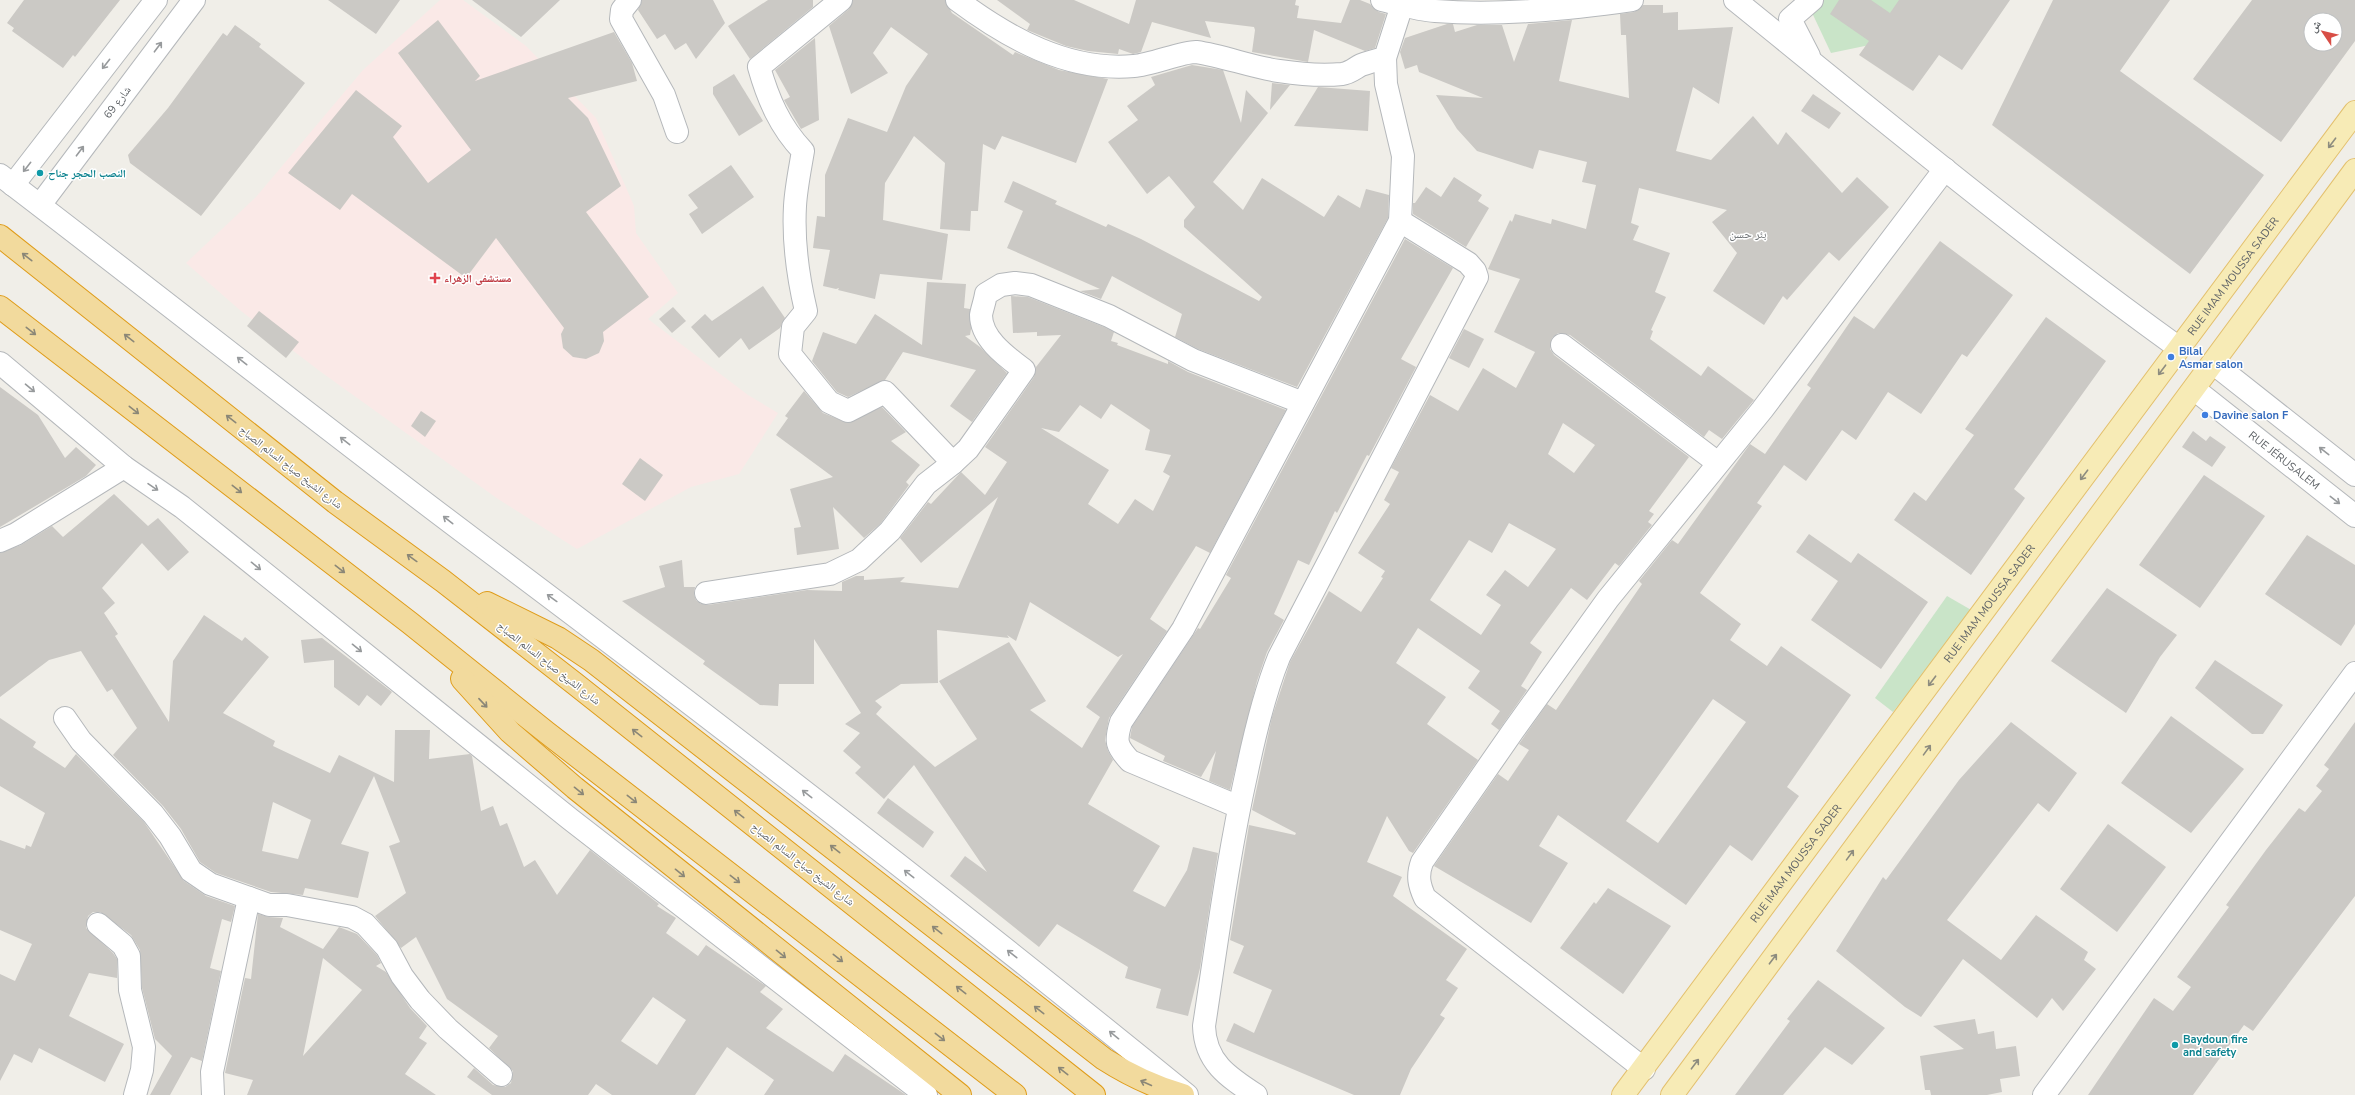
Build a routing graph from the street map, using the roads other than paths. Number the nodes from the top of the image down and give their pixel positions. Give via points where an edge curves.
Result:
1 (156, 0) edge
2 (194, 0) edge
3 (630, 0) edge
4 (841, 0) edge
5 (956, 0) edge
6 (1632, 0) edge
7 (1735, 0) edge
8 (1812, 0) edge
9 (1392, 2) edge
10 (1385, 58) junction
11 (1814, 64) junction
12 (2355, 112) edge
13 (677, 132) dead end
14 (1945, 169) junction
15 (2355, 170) edge
16 (7, 180) edge
17 (40, 204) junction
18 (1400, 221) junction
19 (0, 236) edge
20 (0, 307) edge
21 (1562, 345) dead end
22 (2179, 348) junction
23 (0, 363) edge
24 (2214, 363) junction
25 (2194, 389) junction
26 (1303, 403) junction
27 (953, 463) junction
28 (1718, 463) junction
29 (124, 467) junction
30 (2355, 475) edge
31 (2355, 516) edge
32 (0, 541) edge
33 (444, 581) junction
34 (706, 593) dead end
35 (410, 623) junction
36 (2355, 673) edge
37 (65, 718) dead end
38 (1239, 807) junction
39 (249, 898) junction
40 (98, 924) dead end
41 (1644, 1069) junction
42 (501, 1075) dead end
43 (1674, 1094) edge
44 (134, 1095) edge
45 (213, 1095) edge
46 (926, 1095) edge
47 (960, 1095) edge
48 (1015, 1095) edge
49 (1094, 1095) edge
50 (1183, 1095) edge
51 (1187, 1095) edge
52 (1256, 1095) edge
53 (1624, 1095) edge
54 (2044, 1095) edge

1 -> 16 street
17 -> 2 street, شارع 69
3 - 13 street via 622,10 621,19 664,95
4 - 27 street via 759,67 768,97 787,134 803,151 795,206 795,237 799,282 806,311 793,327 790,354 829,402 848,411 885,392
5 - 10 street via 1003,32 1068,60 1094,66 1141,66 1193,52 1217,55 1278,71 1344,74
6 - 9 street via 1504,12 1434,11
7 - 11 street
8 - 11 street via 1790,19
9 - 10 street
10 - 18 street via 1386,84 1402,156
11 - 14 street
12 -> 22 main road, RUE IMAM MOUSSA SADER
14 - 22 street
14 - 28 street via 1762,410
15 - 24 main road
16 - 17 street
51 -> 17 street via 1064,994 731,734 471,538
18 - 26 street
18 - 38 street via 1468,263 1477,277 1279,657 1255,732
33 -> 19 highway, شارع الشيخ صباح السالم الصباح via 335,502
20 -> 35 highway
21 - 28 street
22 -> 41 main road, RUE IMAM MOUSSA SADER
23 -> 29 street
24 - 25 main road
30 -> 24 street
25 -> 31 street, RUE JÉRUSALEM
43 -> 25 main road
26 - 27 street via 1194,360 1109,316 1031,285 1001,285 986,294 981,314 983,329 1006,355 1024,370 968,449
26 - 38 street via 1183,629 1120,722 1116,738 1120,750 1130,760
27 - 34 street via 926,484 890,531 859,560 830,574
28 - 41 street via 1608,599 1422,862 1418,873 1419,885 1425,898
29 - 32 street via 16,534
29 -> 46 street via 182,507 570,819
49 -> 33 highway, شارع الشيخ صباح السالم الصباح
50 -> 33 highway via 1132,1077 1104,1060 591,660 558,638
35 -> 47 highway via 510,732 542,760
35 -> 48 highway via 546,732
36 - 54 street
37 - 39 street via 81,741 153,814 178,847 190,870 210,884
38 - 52 street via 1205,1019 1204,1043 1213,1060 1230,1077
39 - 42 street via 270,904 352,917 365,924 387,948 402,976 420,1000 448,1029
39 - 45 street via 212,1072
40 - 44 street via 119,941 129,956 130,990 144,1047 142,1070
41 - 53 main road, RUE IMAM MOUSSA SADER

